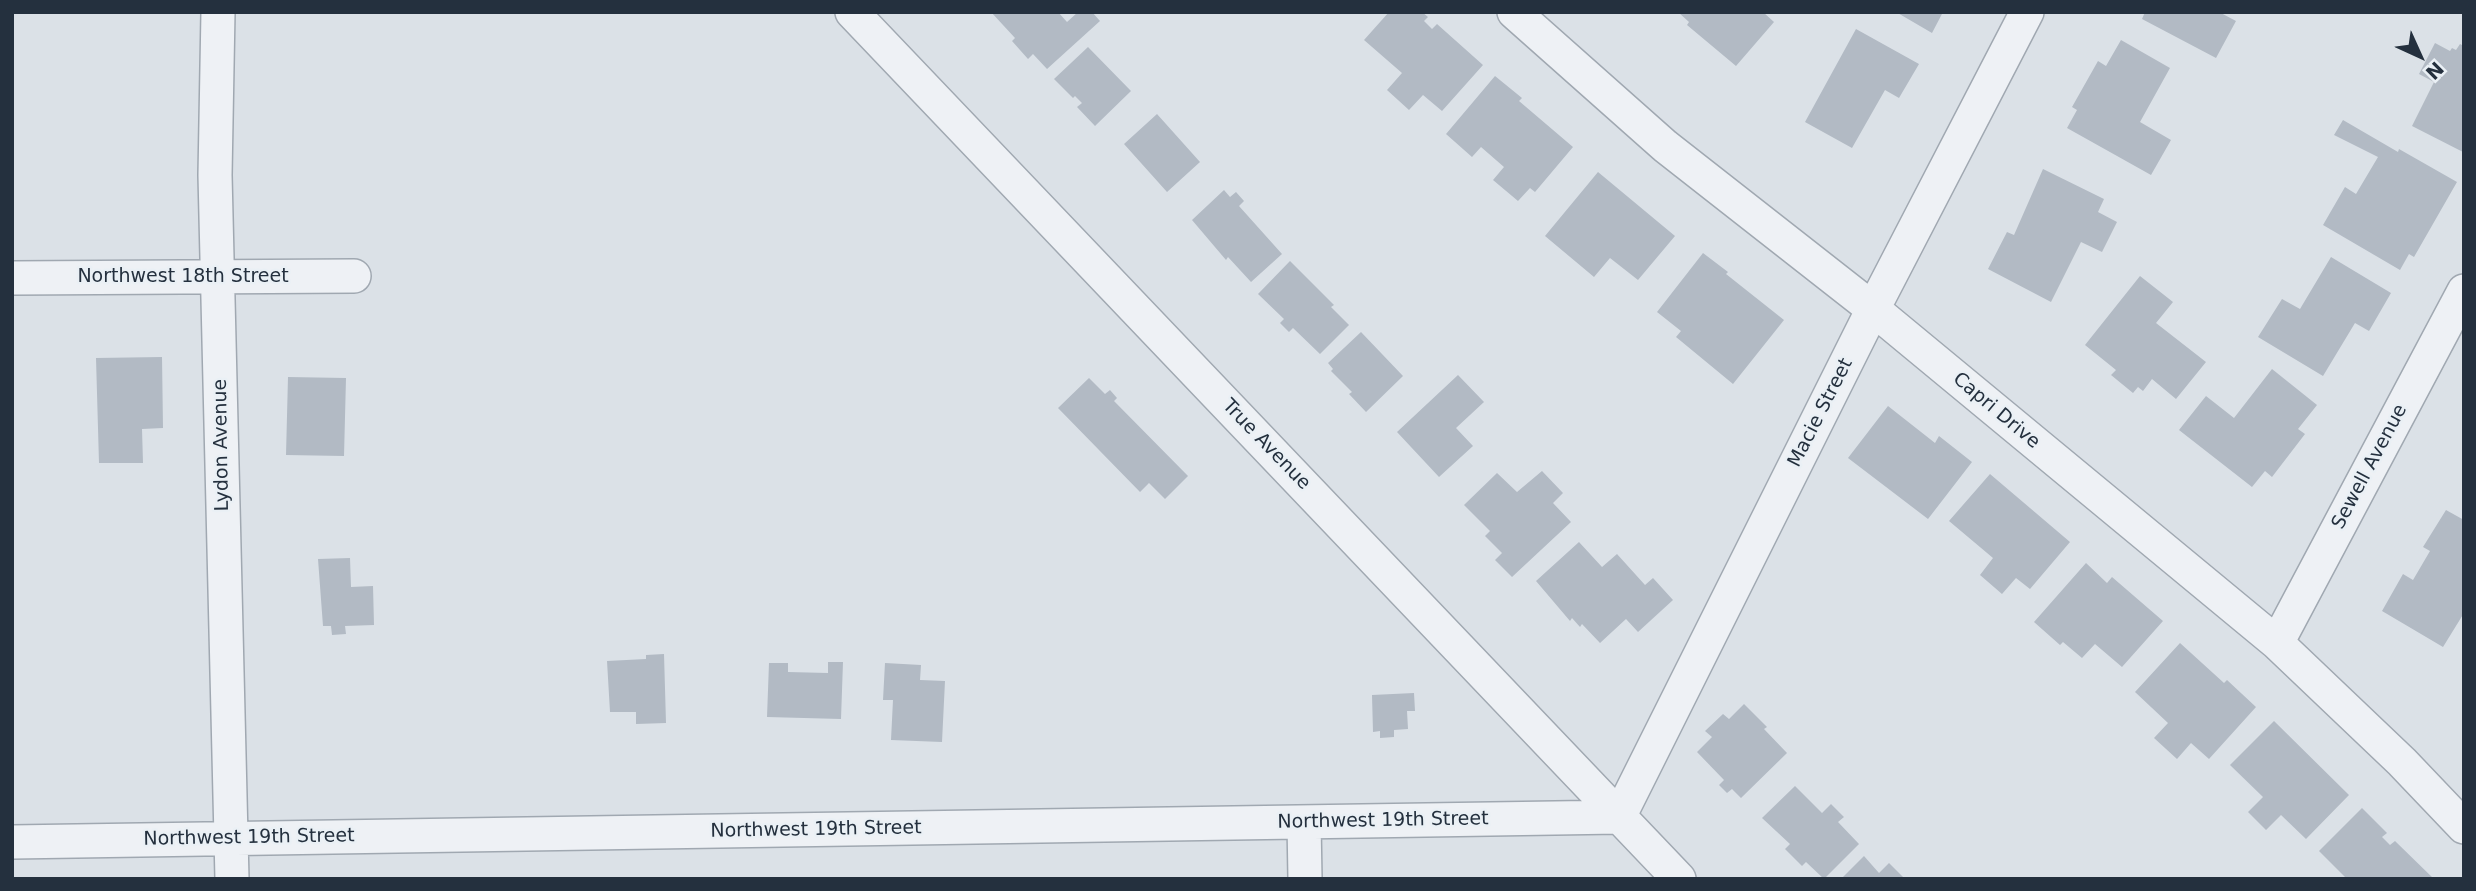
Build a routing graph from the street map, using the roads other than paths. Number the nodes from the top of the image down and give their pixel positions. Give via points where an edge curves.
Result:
1 (218, 12) edge
2 (852, 12) edge
3 (1514, 12) edge
4 (2027, 12) edge
5 (354, 276) dead end
6 (218, 277) junction
7 (12, 278) edge
8 (2464, 290) edge
9 (1873, 309) junction
10 (2277, 643) junction
11 (1619, 817) junction
12 (1304, 822) junction
13 (2464, 827) edge
14 (232, 838) junction
15 (12, 842) edge
16 (232, 879) edge
17 (1305, 879) edge
18 (1679, 879) edge

1 - 6 street, Lydon Avenue
2 - 11 street, True Avenue
3 - 9 street, Capri Drive via 1665,146
4 - 9 street, Macie Street
5 - 6 street, Northwest 18th Street
6 - 7 street, Northwest 18th Street
6 - 14 street, Lydon Avenue
8 - 10 street, Sewell Avenue
9 - 10 street, Capri Drive
9 - 11 street, Macie Street
10 - 13 street, Capri Drive
11 - 12 street, Northwest 19th Street
11 - 18 street, True Avenue
12 - 14 street, Northwest 19th Street
12 - 17 street
14 - 15 street, Northwest 19th Street
14 - 16 street, Lydon Avenue

